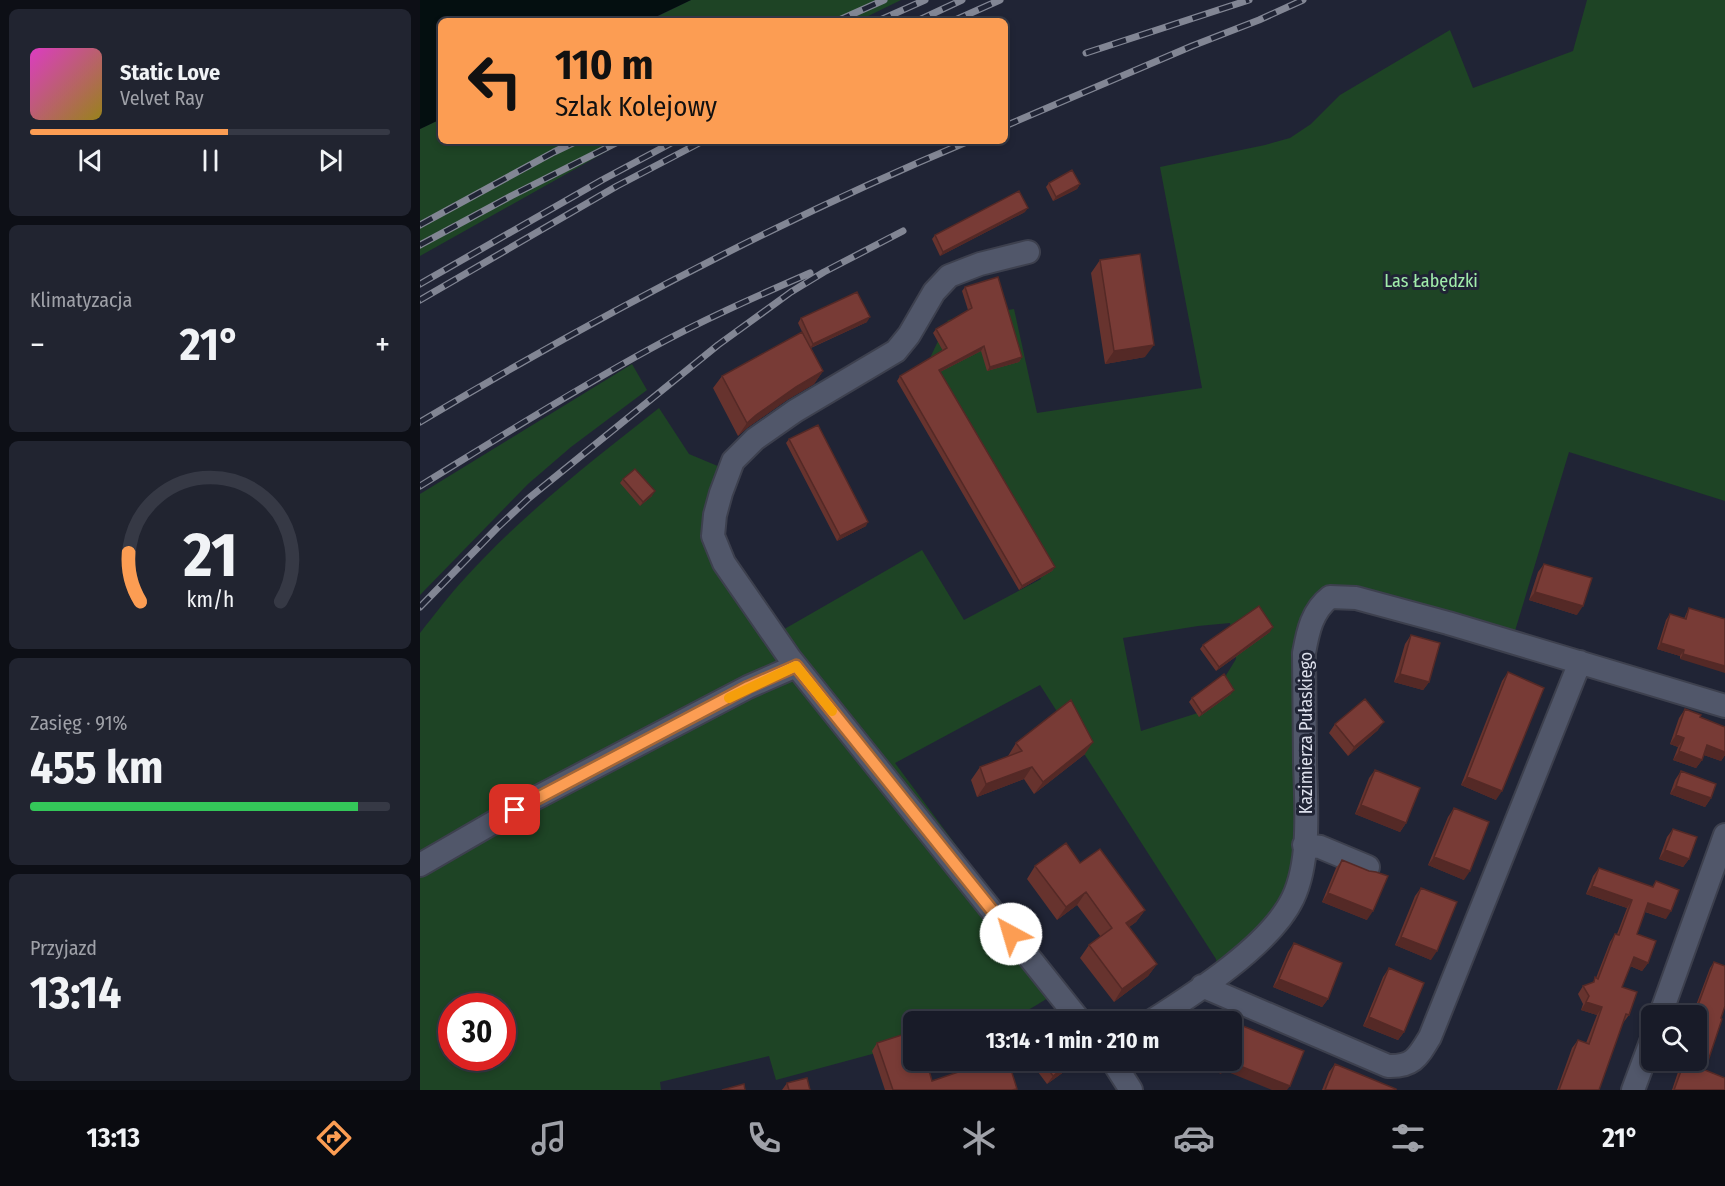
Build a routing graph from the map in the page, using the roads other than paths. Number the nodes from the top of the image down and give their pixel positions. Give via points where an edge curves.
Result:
1 (1029, 252) dead end
2 (1580, 662) junction
3 (796, 666) junction
4 (1725, 706) edge
5 (1725, 835) edge
6 (1304, 845) junction
7 (420, 865) edge
8 (1368, 867) dead end
9 (1202, 986) junction
10 (1664, 1005) edge
11 (1072, 1011) edge
12 (1166, 1011) edge
13 (1641, 1069) edge
14 (1118, 1071) edge
15 (1128, 1089) edge
16 (1633, 1090) edge

1 - 3 street via 949,276 934,292 896,351 795,411 755,439 734,461 721,493 713,536 724,562
2 - 4 street, Kazimierza Pułaskiego
2 - 6 street, Kazimierza Pułaskiego via 1356,598 1330,597 1313,616 1304,653
2 - 9 street via 1430,1038 1410,1063 1388,1066
3 - 7 street via 748,687 534,799
3 - 11 street
5 - 10 street
6 - 8 street
6 - 9 street, Kazimierza Pułaskiego via 1304,865 1293,897 1278,921
9 - 12 street, Kazimierza Pułaskiego
13 - 16 street
14 - 15 street

